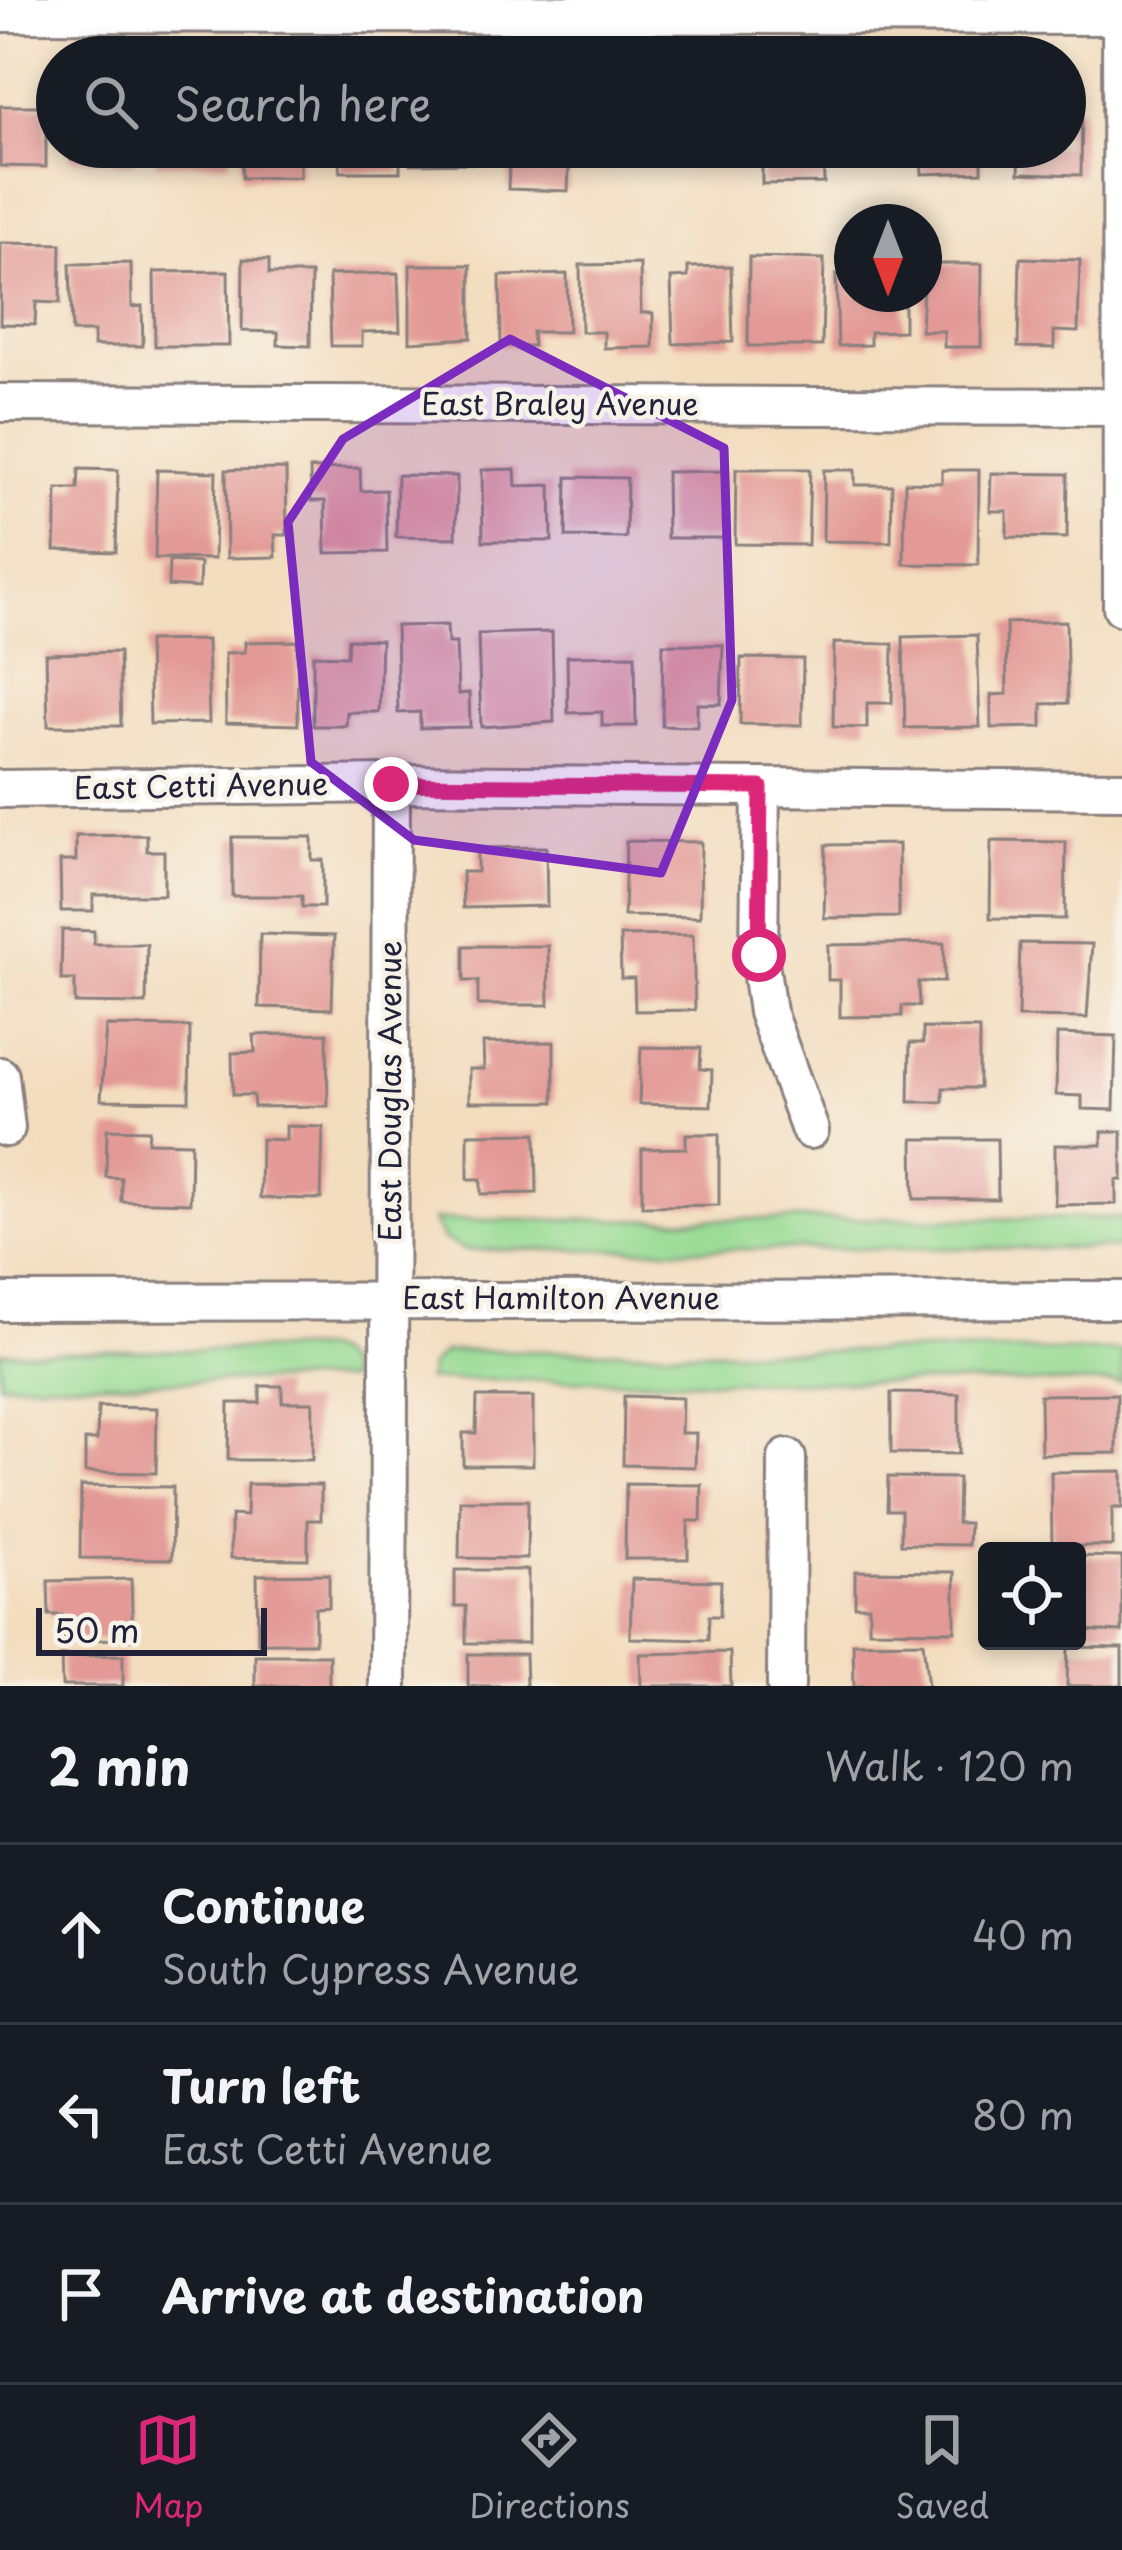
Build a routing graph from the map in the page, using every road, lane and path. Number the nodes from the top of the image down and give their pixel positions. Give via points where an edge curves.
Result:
1 (1120, 0) edge
2 (0, 13) edge
3 (1120, 16) edge
4 (0, 403) edge
5 (1120, 407) edge
6 (1122, 607) edge
7 (391, 784) junction
8 (761, 787) junction
9 (0, 789) edge
10 (1122, 790) edge
11 (0, 1076) edge
12 (6, 1128) dead end
13 (810, 1130) dead end
14 (391, 1299) junction
15 (1122, 1300) edge
16 (0, 1302) edge
17 (787, 1458) dead end
18 (388, 1686) edge
19 (786, 1686) edge

1 - 3 street
2 - 3 street
3 - 5 street
4 - 5 street, East Braley Avenue
5 - 6 street
7 - 8 street, East Cetti Avenue
7 - 9 street, East Cetti Avenue
7 - 14 street, East Douglas Avenue
8 - 10 street, East Cetti Avenue
8 - 13 street via 759,955 767,1012
11 - 12 street
14 - 15 street, East Hamilton Avenue
14 - 16 street, East Hamilton Avenue
14 - 18 street, East Douglas Avenue
17 - 19 street

